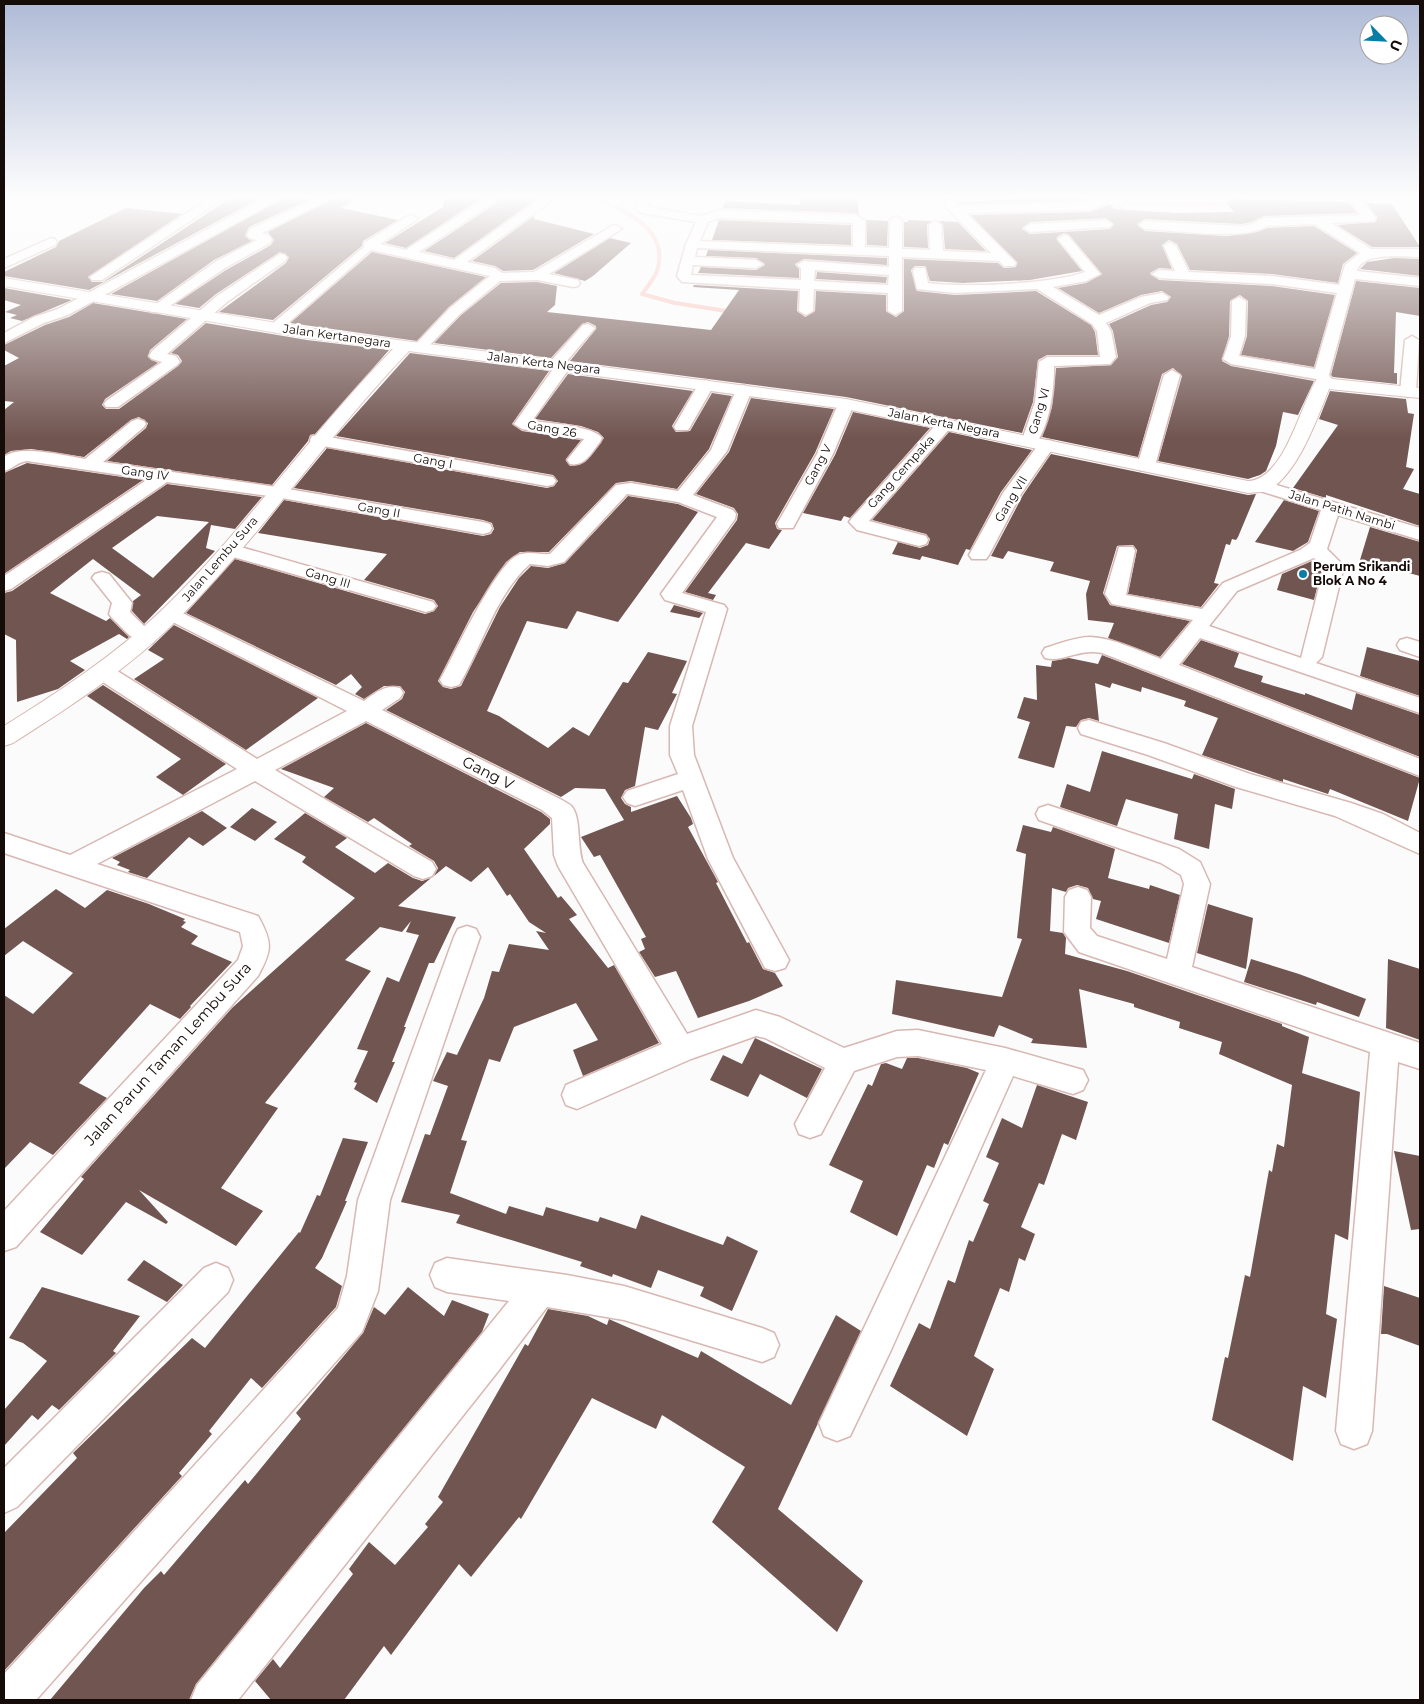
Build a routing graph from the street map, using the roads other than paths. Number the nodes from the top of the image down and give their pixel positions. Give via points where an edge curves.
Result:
1 (96, 279) edge
2 (125, 279) edge
3 (200, 279) edge
4 (253, 279) edge
5 (332, 279) edge
6 (494, 279) edge
7 (550, 279) edge
8 (686, 279) edge
9 (808, 279) edge
10 (896, 279) edge
11 (921, 279) edge
12 (1027, 279) edge
13 (1069, 279) edge
14 (1283, 279) edge
15 (1348, 279) edge
16 (1390, 279) edge
17 (4, 282) edge
18 (1420, 282) edge
19 (573, 283) dead end
20 (807, 284) junction
21 (1034, 285) junction
22 (895, 288) junction
23 (1344, 290) junction
24 (72, 294) junction
25 (90, 297) junction
26 (1162, 297) dead end
27 (1239, 301) dead end
28 (156, 309) junction
29 (806, 310) dead end
30 (895, 311) dead end
31 (202, 317) junction
32 (1098, 321) junction
33 (274, 328) junction
34 (588, 328) dead end
35 (4, 339) edge
36 (1412, 340) dead end
37 (412, 347) junction
38 (559, 365) junction
39 (1172, 375) dead end
40 (1324, 378) junction
41 (706, 385) junction
42 (744, 390) junction
43 (1414, 392) edge
44 (112, 404) dead end
45 (846, 404) junction
46 (946, 423) junction
47 (138, 424) dead end
48 (682, 427) dead end
49 (318, 440) junction
50 (1030, 440) junction
51 (1047, 444) junction
52 (576, 460) dead end
53 (9, 462) edge
54 (89, 465) junction
55 (1146, 466) junction
56 (164, 476) junction
57 (547, 481) dead end
58 (1263, 486) junction
59 (276, 492) junction
60 (682, 497) junction
61 (1331, 508) junction
62 (786, 524) dead end
63 (483, 528) dead end
64 (1420, 534) edge
65 (919, 540) dead end
66 (1316, 549) junction
67 (230, 550) junction
68 (1126, 551) dead end
69 (979, 555) dead end
70 (102, 578) dead end
71 (4, 585) edge
72 (426, 606) dead end
73 (172, 614) junction
74 (1201, 623) junction
75 (146, 638) junction
76 (1052, 652) dead end
77 (1311, 657) dead end
78 (1165, 668) junction
79 (103, 672) junction
80 (451, 680) dead end
81 (392, 693) dead end
82 (1420, 706) edge
83 (364, 712) junction
84 (1089, 728) dead end
85 (4, 737) edge
86 (1420, 768) edge
87 (256, 770) junction
88 (690, 779) junction
89 (635, 797) dead end
90 (1048, 814) dead end
91 (4, 843) edge
92 (1420, 844) edge
93 (72, 866) junction
94 (423, 869) dead end
95 (1078, 897) dead end
96 (467, 937) dead end
97 (775, 960) dead end
98 (1177, 975) junction
99 (1385, 1044) junction
100 (681, 1050) junction
101 (1420, 1056) edge
102 (844, 1061) junction
103 (1005, 1061) junction
104 (1073, 1080) dead end
105 (577, 1095) dead end
106 (810, 1124) dead end
107 (4, 1235) edge
108 (447, 1275) dead end
109 (216, 1280) dead end
110 (539, 1289) junction
111 (762, 1345) dead end
112 (837, 1423) dead end
113 (1354, 1431) dead end
114 (4, 1494) edge
115 (8, 1700) edge
116 (212, 1700) edge

1 - 24 street
2 - 25 street
3 - 28 street
4 - 31 street
5 - 33 street
6 - 37 street
7 - 19 street
8 - 20 street
9 - 20 street
10 - 22 street
11 - 21 street via 922,286 931,288
12 - 21 street
13 - 21 street
14 - 23 street
15 - 23 street
16 - 18 street
17 - 24 street, Jalan Kertanegara
20 - 22 street
20 - 29 street
21 - 32 street
22 - 30 street
23 - 40 street
24 - 25 street, Jalan Kertanegara
25 - 28 street, Jalan Kertanegara
25 - 35 street
26 - 32 street via 1146,300
27 - 40 street via 1238,336 1231,359
28 - 31 street, Jalan Kertanegara
31 - 33 street, Jalan Kertanegara
31 - 44 street via 157,354 172,362
32 - 50 street, Gang VI via 1104,331 1108,357 1105,361 1047,362 1048,380
33 - 37 street, Jalan Kertanegara
34 - 38 street
36 - 43 street
37 - 38 street, Jalan Kerta Negara
37 - 49 street, Jalan Lembu Sura via 349,404
38 - 41 street, Jalan Kerta Negara
38 - 52 street, Gang 26 via 522,424 594,438
39 - 55 street
40 - 43 street
40 - 58 street via 1314,410 1294,448 1277,473
41 - 42 street, Jalan Kerta Negara
41 - 48 street
42 - 45 street, Jalan Kerta Negara
42 - 60 street via 719,451
45 - 46 street, Jalan Kerta Negara
45 - 62 street, Gang V via 825,454
46 - 50 street, Jalan Kerta Negara
46 - 65 street, Gang Cempaka via 858,522
47 - 54 street
49 - 57 street, Gang I
49 - 59 street, Jalan Lembu Sura
50 - 51 street, Jalan Kerta Negara
51 - 55 street, Jalan Kerta Negara
51 - 69 street, Gang VII via 1012,494
53 - 54 street, Gang IV via 27,456
54 - 56 street, Gang IV
55 - 58 street, Jalan Kerta Negara via 1240,486
56 - 59 street, Gang IV
56 - 71 street
58 - 61 street, Jalan Patih Nambi
59 - 63 street, Gang II
59 - 67 street, Jalan Lembu Sura
60 - 80 street via 631,488 622,490 557,558 550,562 531,558 520,562 498,594
60 - 88 street via 728,514 671,594 718,609 681,726 680,741
61 - 64 street, Jalan Patih Nambi
61 - 66 street
66 - 74 street via 1230,587
66 - 77 street via 1334,566
67 - 72 street, Gang III
67 - 73 street, Jalan Lembu Sura
68 - 74 street via 1116,594 1119,600
70 - 75 street via 122,603 120,614
73 - 75 street, Jalan Lembu Sura
73 - 83 street, Gang V
74 - 78 street
74 - 82 street
75 - 79 street, Jalan Lembu Sura
76 - 78 street via 1092,644
78 - 86 street
79 - 85 street, Jalan Lembu Sura
79 - 87 street
81 - 83 street
83 - 87 street
83 - 100 street, Gang V via 550,804 564,814 566,855 571,866
84 - 92 street via 1244,782 1342,809
87 - 93 street
87 - 94 street
88 - 89 street
88 - 97 street via 721,859
90 - 98 street via 1170,856 1191,869 1197,884
91 - 93 street, Jalan Parun Taman Lembu Sura
93 - 107 street, Jalan Parun Taman Lembu Sura via 249,924 257,938 257,953 225,995
95 - 98 street via 1077,932 1083,940
96 - 115 street via 374,1200 362,1291 350,1320
98 - 99 street
99 - 101 street
99 - 113 street
100 - 102 street via 756,1023 770,1026
100 - 105 street
102 - 103 street via 883,1048 918,1043
102 - 106 street
103 - 104 street
103 - 112 street
108 - 110 street
109 - 114 street
110 - 111 street via 579,1293 671,1315
110 - 116 street

